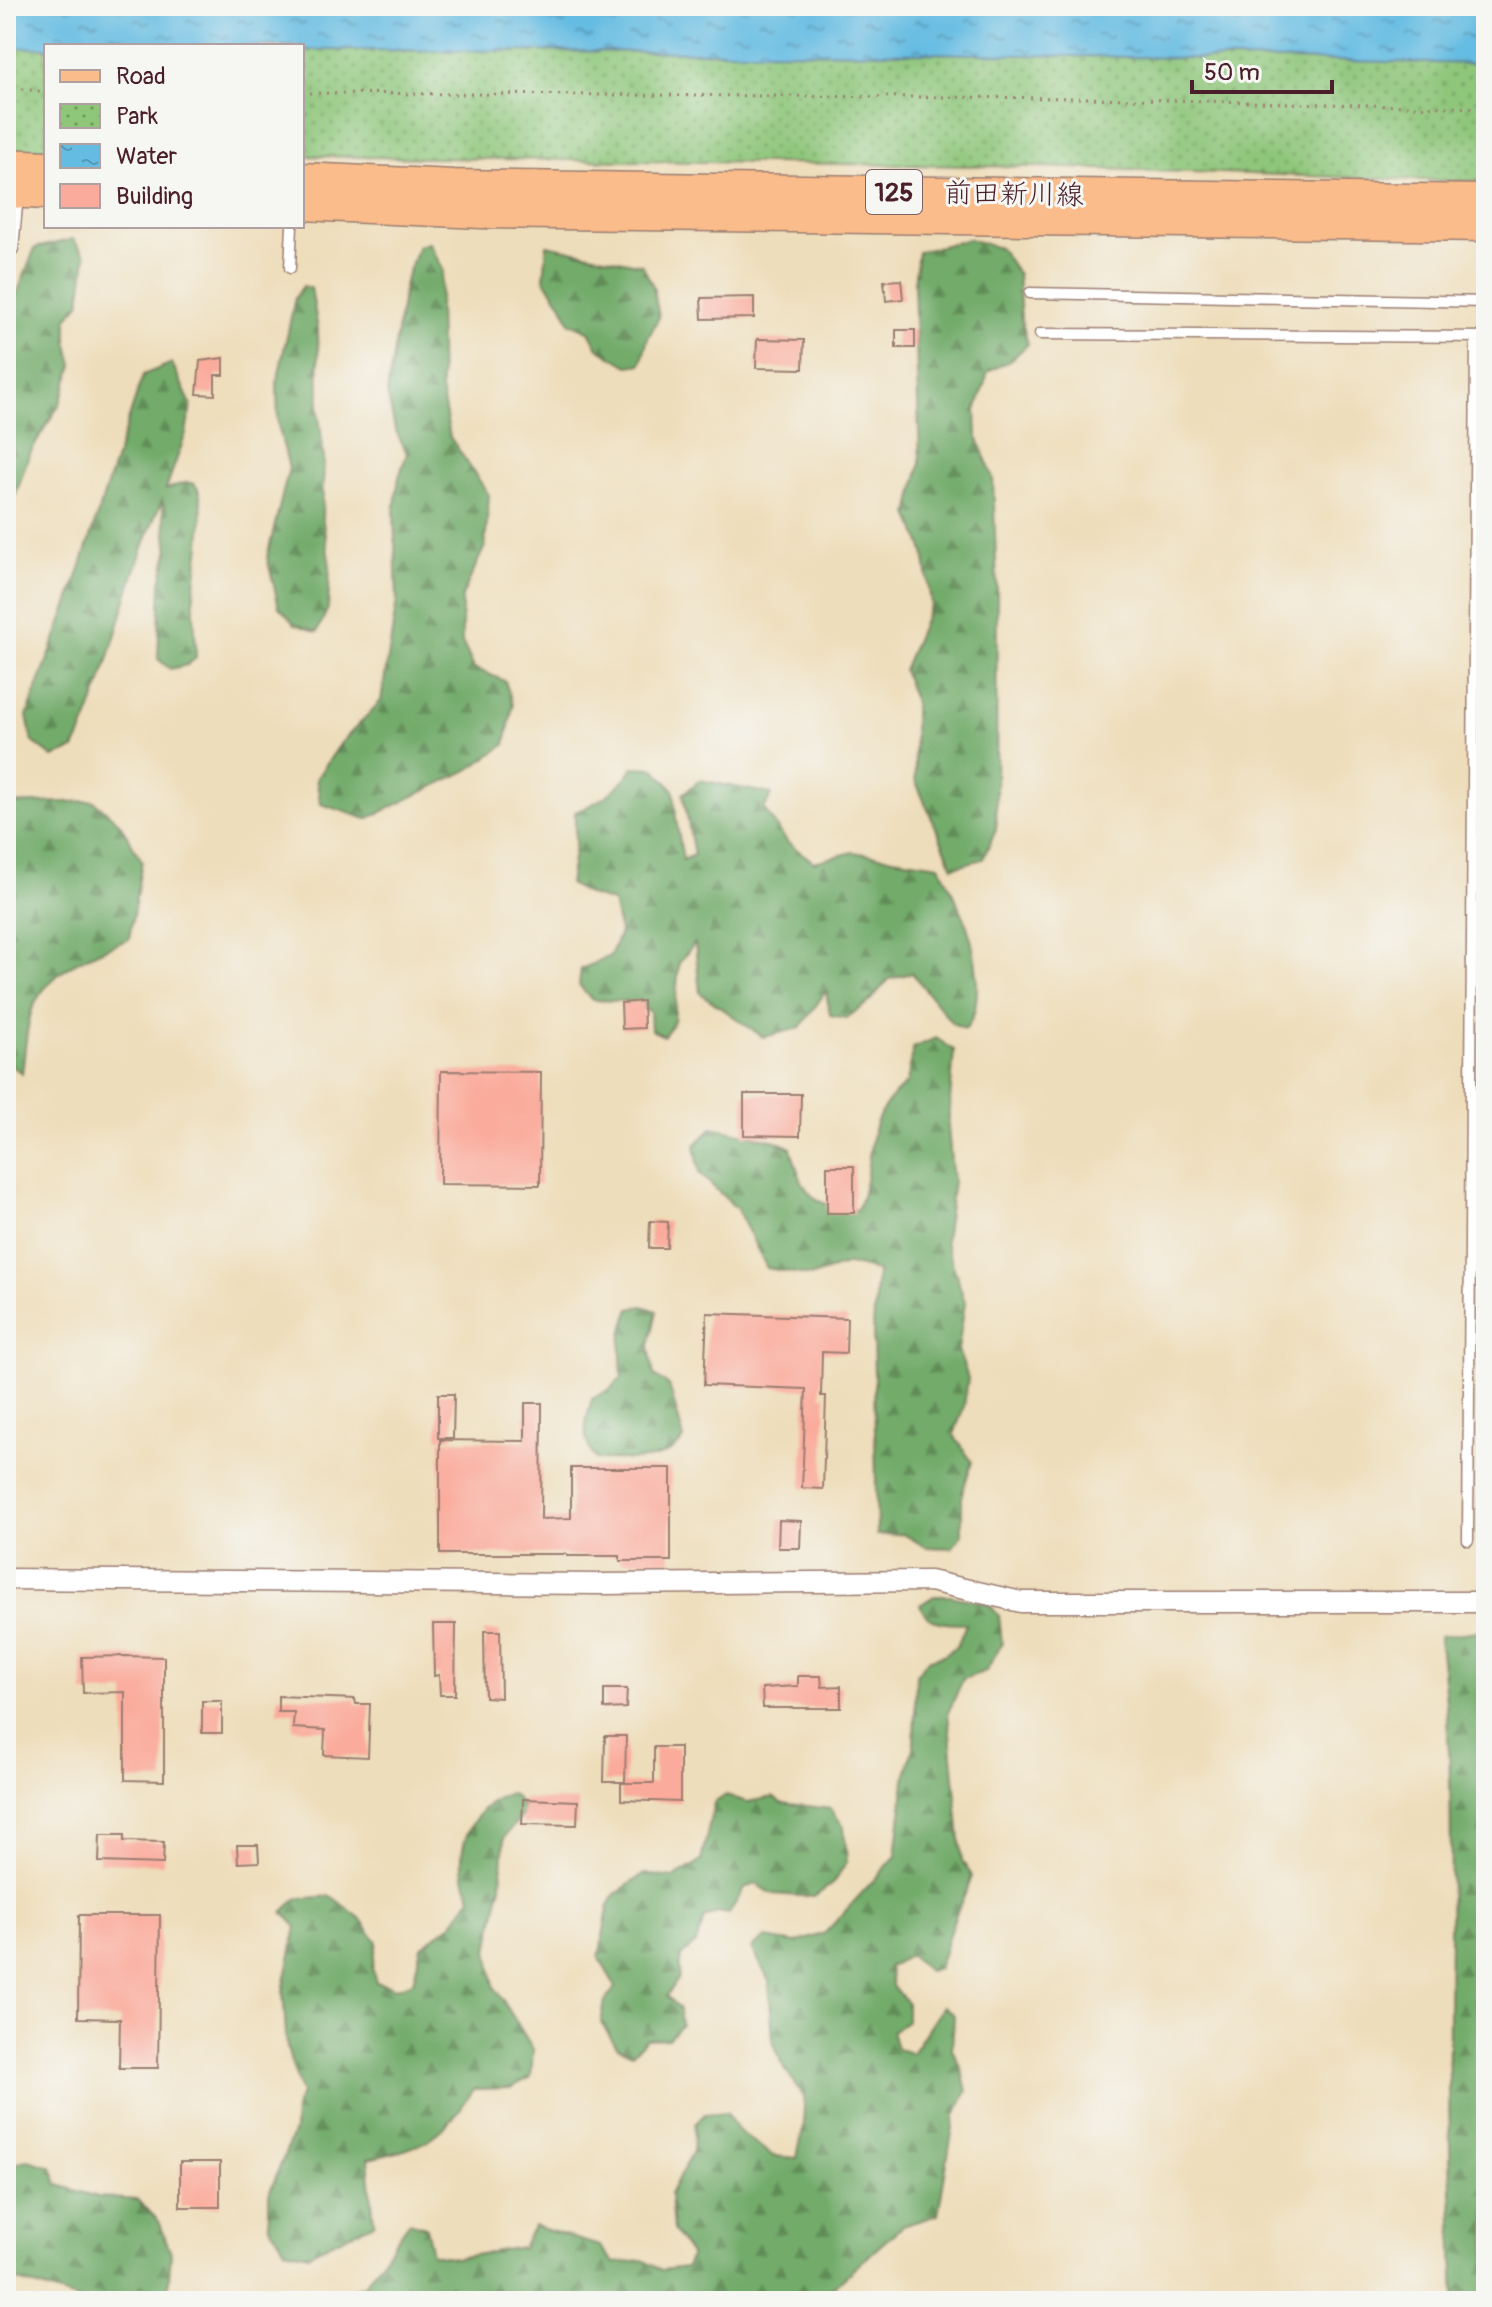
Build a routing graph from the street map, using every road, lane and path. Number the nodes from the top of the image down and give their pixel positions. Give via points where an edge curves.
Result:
1 (6, 87) edge
2 (44, 92) edge
3 (304, 93) edge
4 (1486, 108) edge
5 (6, 164) edge
6 (44, 166) edge
7 (304, 178) edge
8 (23, 193) edge
9 (1486, 200) edge
10 (304, 205) edge
11 (1486, 226) edge
12 (292, 228) edge
13 (6, 257) edge
14 (290, 268) dead end
15 (1030, 293) dead end
16 (1486, 302) edge
17 (1040, 334) dead end
18 (1481, 337) edge
19 (1468, 1540) dead end
20 (6, 1579) edge
21 (1486, 1602) edge

1 - 2 path
3 - 4 path via 1058,97
5 - 6 main road
7 - 9 main road, 前田新川線 / 125 via 454,185
8 - 13 lane via 13,249
10 - 11 main road, 前田新川線 / 125 via 482,213
12 - 14 lane
15 - 16 lane
17 - 18 lane
18 - 19 lane
20 - 21 street via 930,1581 1021,1602

